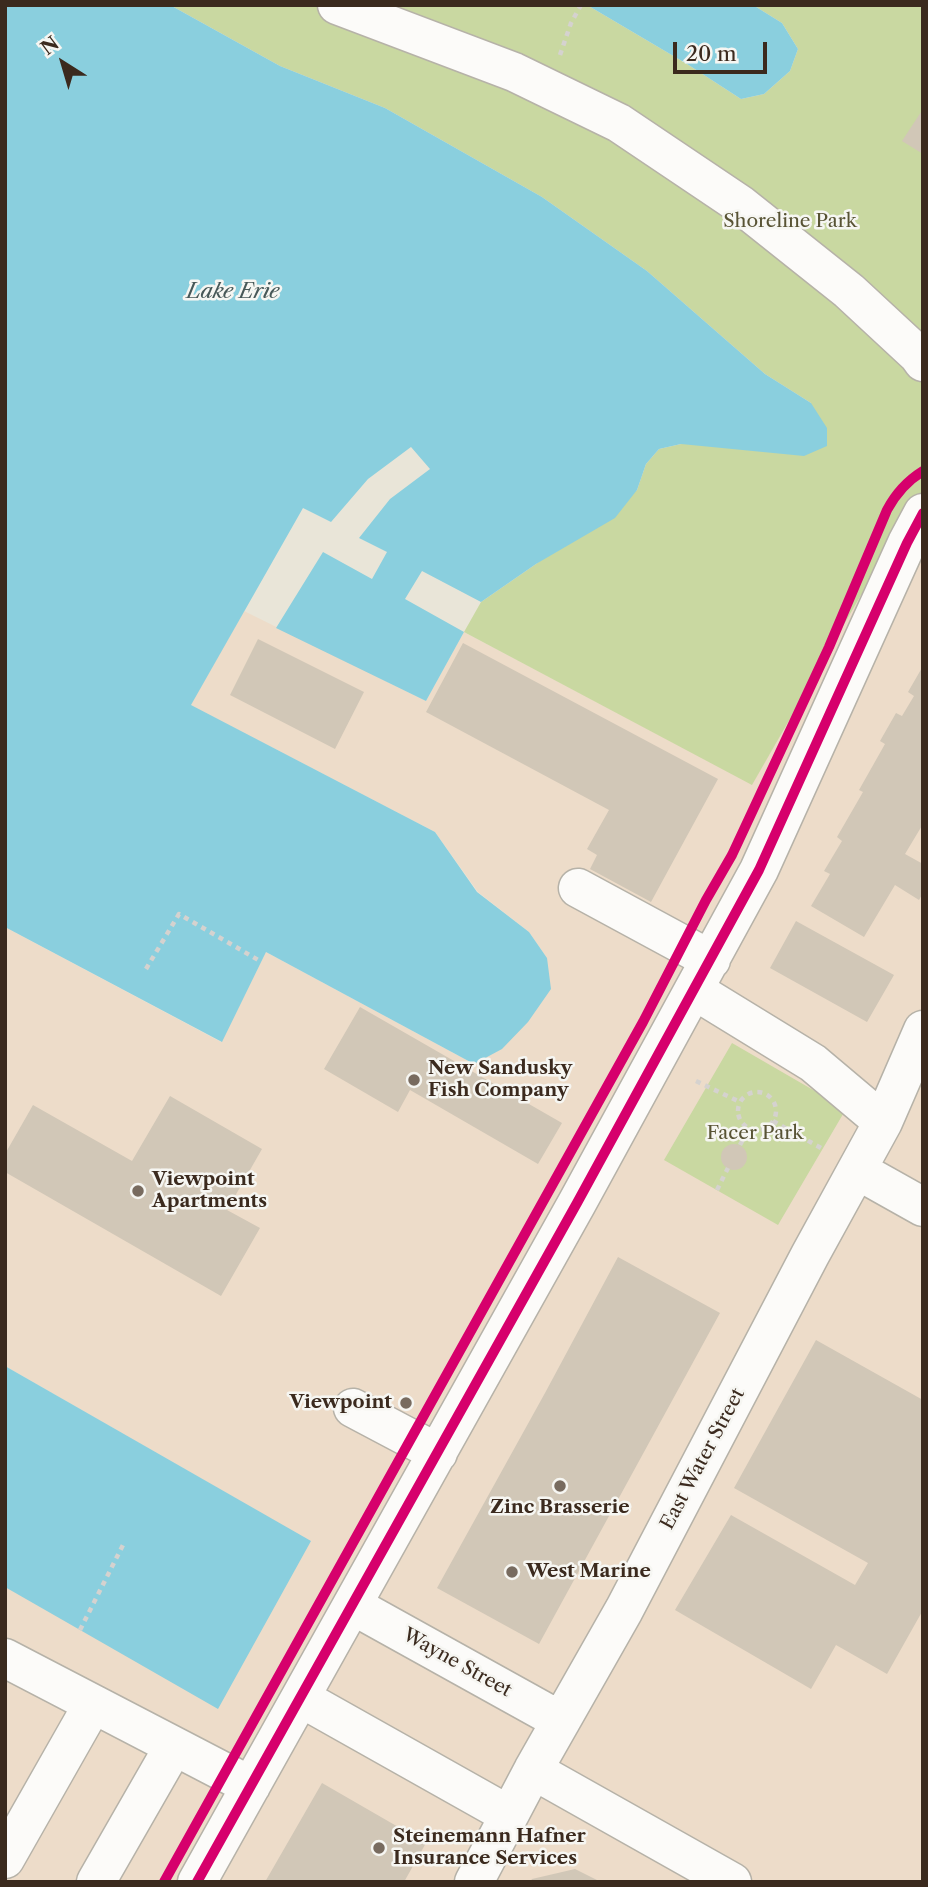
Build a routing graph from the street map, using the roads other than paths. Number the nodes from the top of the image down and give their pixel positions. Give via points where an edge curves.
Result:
1 (337, 5) edge
2 (923, 362) edge
3 (923, 513) edge
4 (578, 888) dead end
5 (702, 975) junction
6 (923, 1030) edge
7 (883, 1122) junction
8 (857, 1170) junction
9 (923, 1207) edge
10 (353, 1408) dead end
11 (438, 1453) junction
12 (352, 1605) junction
13 (9, 1669) edge
14 (301, 1698) junction
15 (93, 1704) junction
16 (561, 1721) junction
17 (174, 1746) junction
18 (533, 1770) junction
19 (251, 1786) junction
20 (509, 1815) junction
21 (5, 1859) edge
22 (96, 1882) edge
23 (197, 1882) edge
24 (474, 1882) edge
25 (732, 1882) edge

1 - 2 street via 514,72 619,123 752,214 849,291
3 - 5 street via 759,870
4 - 5 street
5 - 7 street
5 - 11 street
6 - 7 street, East Water Street
7 - 8 street, East Water Street
8 - 9 street
8 - 16 street, East Water Street
10 - 11 street
11 - 12 street
12 - 14 street
12 - 16 street, Wayne Street
13 - 15 street
14 - 19 street
14 - 20 street
15 - 17 street
15 - 21 street
16 - 18 street, East Water Street
17 - 19 street
17 - 22 street
18 - 20 street, East Water Street
18 - 25 street
19 - 23 street
20 - 24 street, East Water Street

